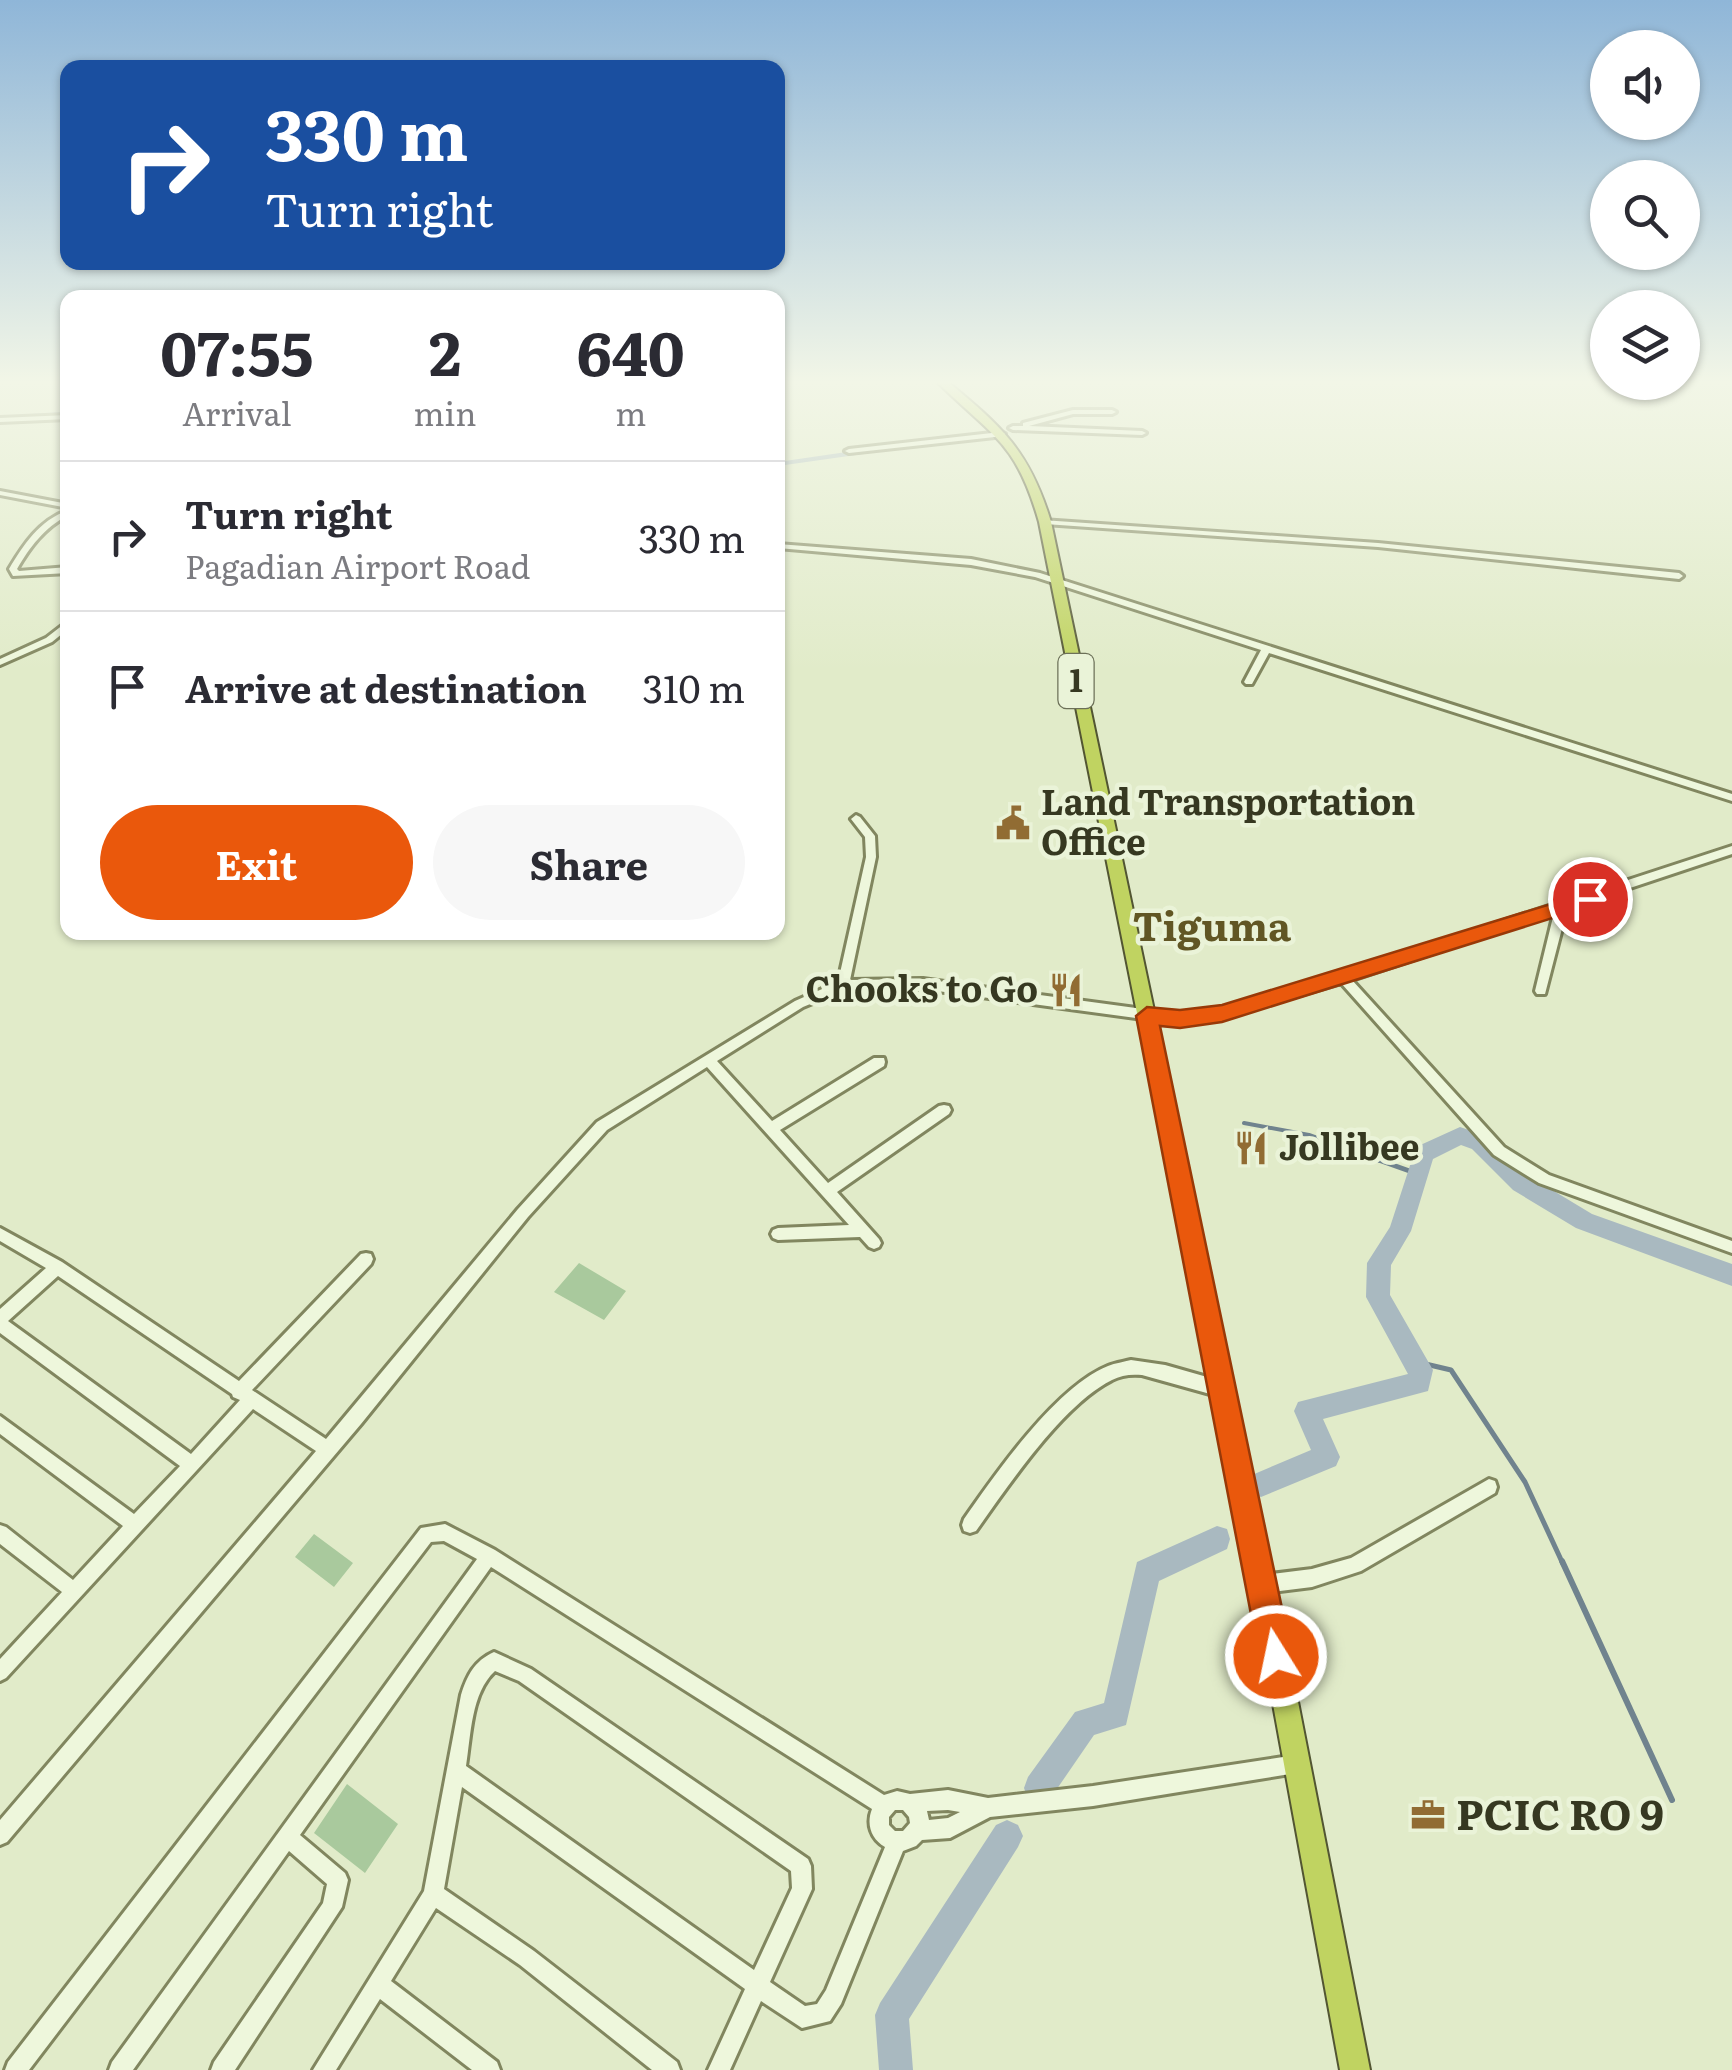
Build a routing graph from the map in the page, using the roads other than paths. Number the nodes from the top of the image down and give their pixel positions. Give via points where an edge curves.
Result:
1 (1032, 478) edge
2 (0, 493) edge
3 (60, 508) edge
4 (60, 514) edge
5 (1045, 522) junction
6 (785, 547) edge
7 (60, 571) edge
8 (1680, 576) dead end
9 (1057, 581) junction
10 (60, 630) edge
11 (1267, 648) junction
12 (0, 662) edge
13 (1249, 682) dead end
14 (1732, 798) edge
15 (856, 819) dead end
16 (1732, 850) edge
17 (1561, 908) junction
18 (1343, 978) junction
19 (843, 985) junction
20 (1541, 991) dead end
21 (1136, 1014) junction
22 (709, 1061) junction
23 (879, 1062) dead end
24 (944, 1110) dead end
25 (772, 1128) junction
26 (828, 1191) junction
27 (861, 1231) junction
28 (778, 1234) dead end
29 (3, 1239) edge
30 (874, 1243) dead end
31 (1732, 1247) edge
32 (366, 1259) dead end
33 (57, 1268) junction
34 (0, 1322) edge
35 (1222, 1388) junction
36 (245, 1396) junction
37 (0, 1424) edge
38 (328, 1450) junction
39 (191, 1464) junction
40 (1489, 1487) dead end
41 (135, 1524) junction
42 (970, 1526) dead end
43 (0, 1533) edge
44 (489, 1556) junction
45 (1263, 1584) junction
46 (75, 1592) junction
47 (2, 1665) edge
48 (1296, 1764) junction
49 (455, 1770) junction
50 (911, 1804) junction
51 (884, 1806) junction
52 (988, 1808) junction
53 (915, 1831) junction
54 (0, 1834) edge
55 (289, 1838) junction
56 (896, 1843) junction
57 (434, 1894) junction
58 (378, 1984) junction
59 (758, 1986) junction
60 (16, 2070) edge
61 (120, 2070) edge
62 (222, 2070) edge
63 (324, 2070) edge
64 (489, 2070) edge
65 (669, 2070) edge
66 (719, 2070) edge
67 (1355, 2070) edge

1 - 5 highway, 1
2 - 3 street
4 - 7 street via 30,540 13,569 19,575
5 - 8 street via 1378,545
5 - 9 highway, 1
6 - 9 street via 971,562
9 - 11 street
9 - 21 highway, 1
10 - 12 street
11 - 13 street
11 - 14 street
15 - 19 street via 870,836 871,857
16 - 17 street
17 - 18 street
17 - 20 street
18 - 21 street via 1200,1018
18 - 31 street via 1499,1151 1544,1180
19 - 21 street via 923,984
19 - 22 street via 799,1004
21 - 35 highway, 1
22 - 25 street
22 - 38 street via 602,1126 579,1148
23 - 25 street
24 - 26 street
25 - 26 street
26 - 27 street
27 - 28 street
27 - 30 street
29 - 33 street
32 - 36 street
33 - 34 street
33 - 36 street
34 - 39 street
35 - 42 street via 1130,1367 1111,1371 1061,1409
35 - 45 highway, 1
36 - 38 street
36 - 39 street
37 - 41 street
38 - 54 street
39 - 41 street
40 - 45 street via 1354,1565
41 - 46 street
43 - 46 street
44 - 51 street
44 - 55 street
44 - 60 street via 445,1532 420,1540
45 - 48 highway, 1
46 - 47 street
48 - 52 street
48 - 67 highway, 1
49 - 57 street
49 - 59 street
49 - 59 street via 474,1681 483,1667 506,1664 801,1866 802,1889
50 - 51 street via 900,1798
50 - 52 street via 948,1800
50 - 53 street
51 - 56 street via 882,1832
52 - 53 street via 950,1828
53 - 56 street
55 - 61 street
55 - 62 street via 338,1880 338,1892
56 - 59 street via 824,2014 802,2017
57 - 58 street
57 - 65 street
58 - 63 street
58 - 64 street
59 - 66 street

